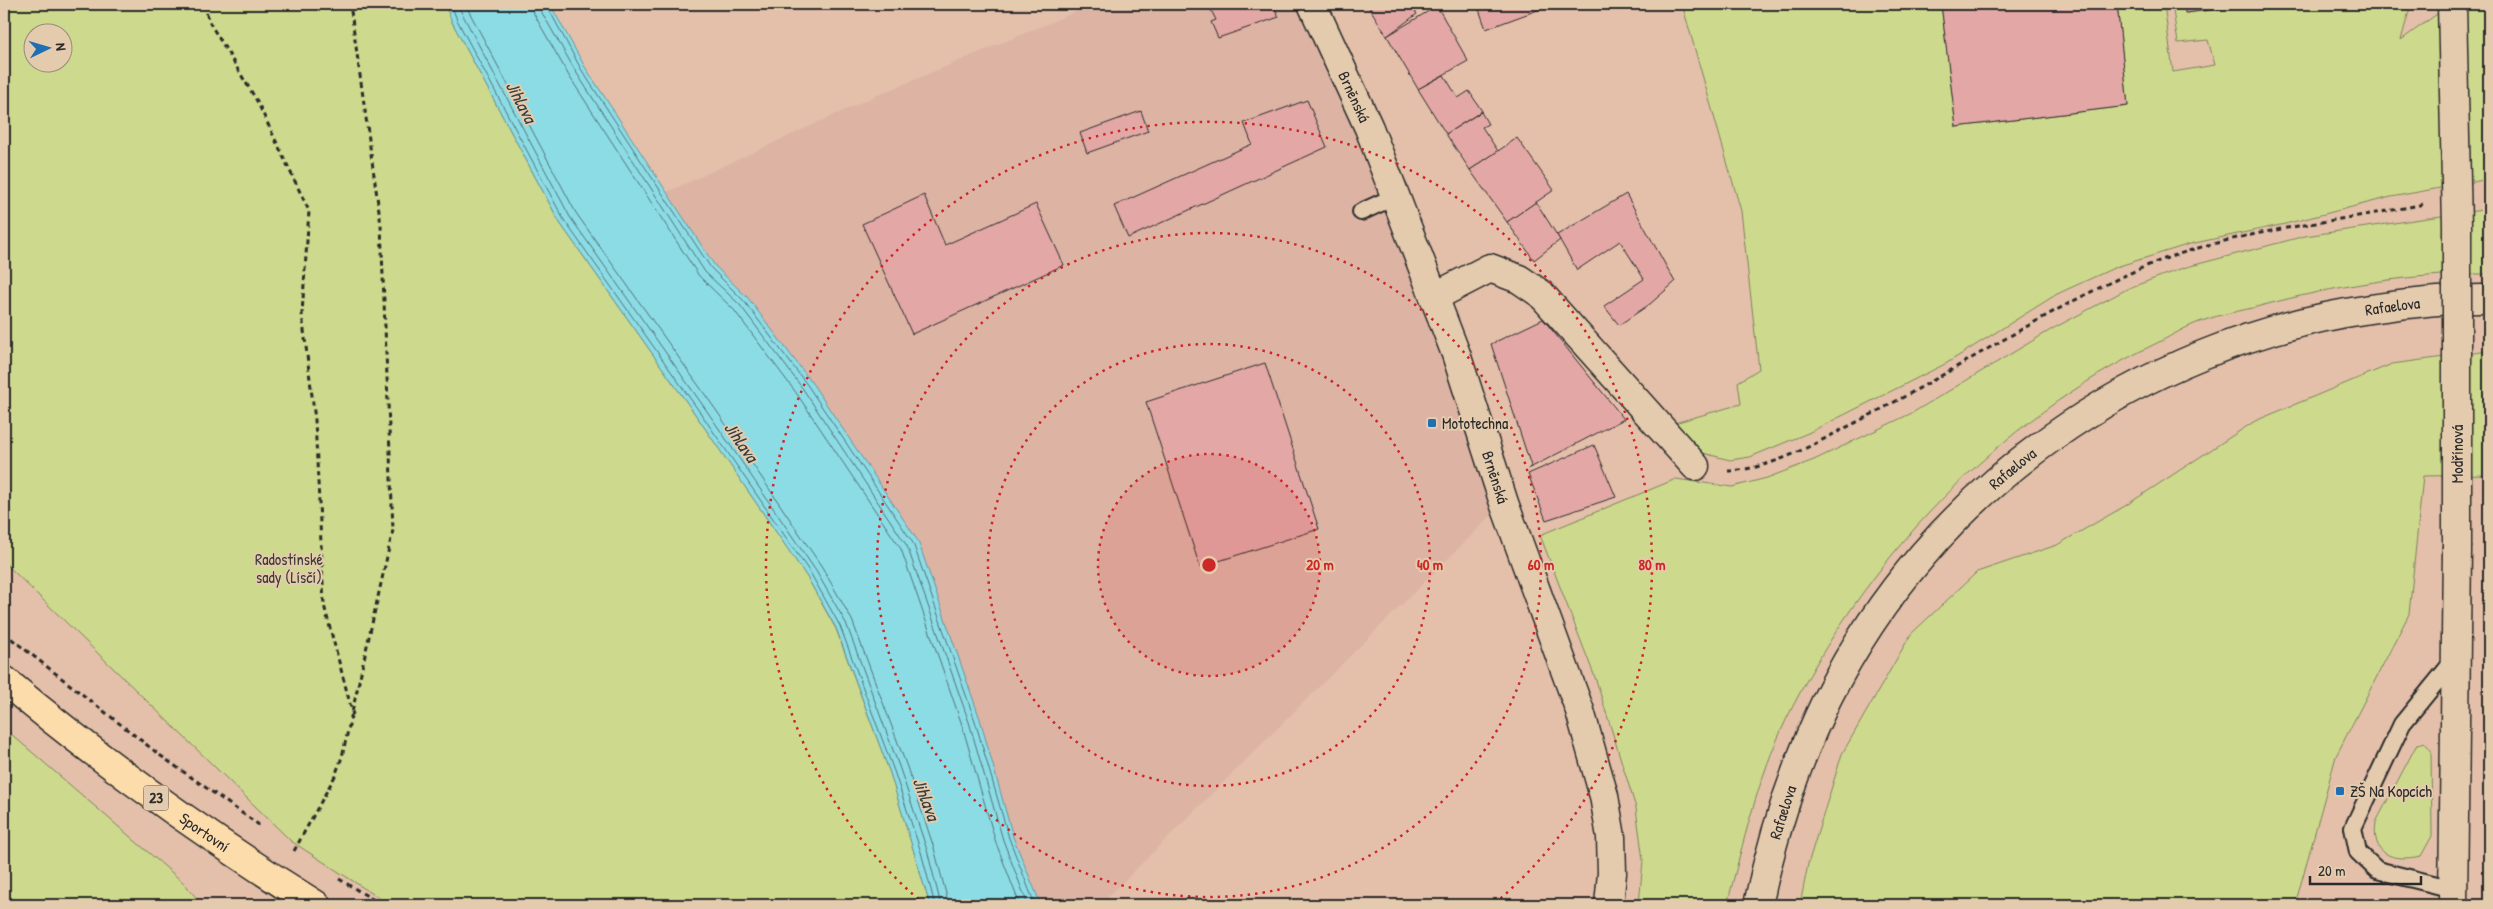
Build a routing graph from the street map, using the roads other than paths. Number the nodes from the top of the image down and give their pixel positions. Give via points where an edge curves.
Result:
1 (1312, 4) edge
2 (2452, 4) edge
3 (1396, 196) junction
4 (1361, 212) dead end
5 (1434, 297) junction
6 (2489, 299) edge
7 (1696, 466) road end
8 (2456, 658) junction
9 (4, 680) edge
10 (2453, 897) edge
11 (316, 905) edge
12 (1609, 905) edge
13 (1758, 905) edge

1 - 3 street, Brněnská via 1363,113
2 - 8 street, Modřínová, bridge via 2457,226
3 - 4 lane
3 - 5 street, Brněnská
5 - 7 street via 1490,268 1519,279 1541,294
5 - 12 street, Brněnská via 1594,758 1611,837
6 - 13 street, Rafaelova via 2414,302 2347,312 2282,327 2208,351 2109,399 2000,478 1913,569 1856,648 1833,689 1792,780 1770,851
8 - 10 street, Modřínová
8 - 10 lane via 2402,724 2354,828 2358,852 2377,870
9 - 11 main road, Sportovní / 23 via 52,721 218,843

